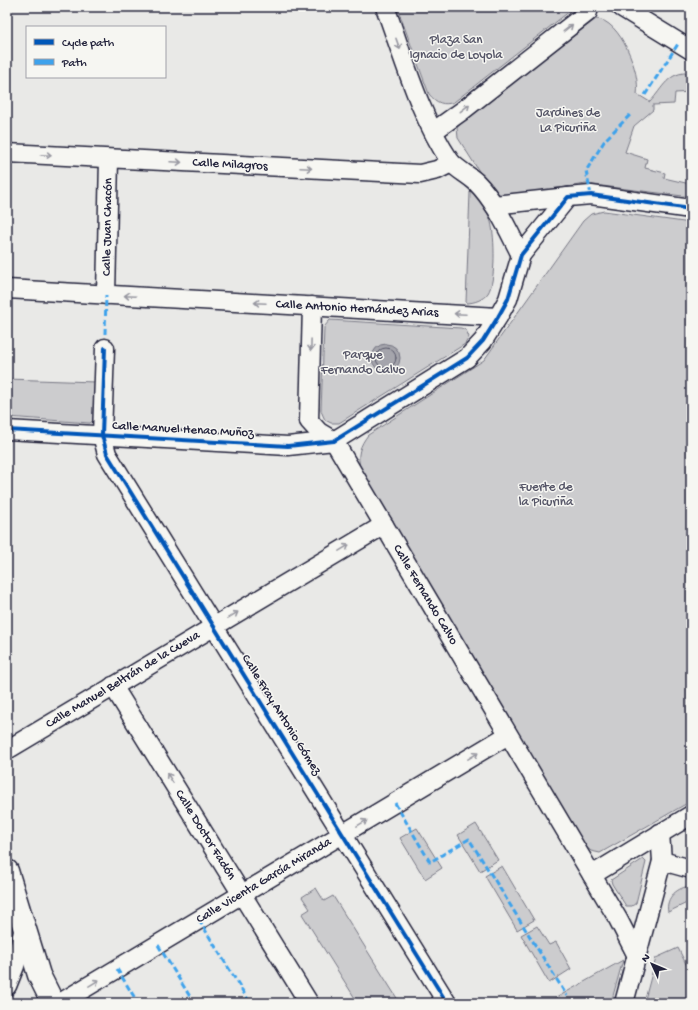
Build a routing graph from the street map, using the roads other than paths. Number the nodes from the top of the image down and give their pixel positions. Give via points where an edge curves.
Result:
1 (385, 7) edge
2 (589, 7) edge
3 (621, 7) edge
4 (691, 50) edge
5 (434, 131) junction
6 (7, 153) edge
7 (109, 159) junction
8 (451, 163) junction
9 (568, 197) junction
10 (494, 205) junction
11 (691, 209) edge
12 (521, 255) junction
13 (7, 289) edge
14 (106, 295) junction
15 (312, 306) junction
16 (498, 317) junction
17 (105, 348) dead end
18 (7, 430) edge
19 (102, 435) junction
20 (334, 441) junction
21 (384, 524) junction
22 (214, 626) junction
23 (113, 686) junction
24 (508, 735) junction
25 (7, 750) edge
26 (691, 815) edge
27 (660, 833) junction
28 (343, 834) junction
29 (662, 861) junction
30 (691, 869) edge
31 (7, 870) edge
32 (592, 875) junction
33 (242, 894) junction
34 (24, 927) junction
35 (637, 956) junction
36 (7, 986) edge
37 (53, 1003) edge
38 (60, 1003) edge
39 (309, 1003) edge
40 (447, 1003) edge
41 (624, 1003) edge

1 -> 5 street via 416,93
5 -> 2 street via 588,12
3 - 4 street
5 - 8 street
6 -> 7 street, Calle Milagros
7 -> 8 street, Calle Milagros via 420,174
7 - 14 street, Calle Juan Chacón
8 - 10 street via 477,183
9 - 10 street
9 - 11 street via 591,195
9 - 12 street
10 - 12 street
12 - 16 street via 508,299
13 - 14 street, Calle Antonio Hernández Arias
15 -> 14 street, Calle Antonio Hernández Arias
16 -> 15 street, Calle Antonio Hernández Arias
15 -> 20 street, Calle Fernando Calvo via 309,422
16 - 20 street via 483,341 467,358
17 - 19 street
18 - 19 street, Calle Manuel Henao Muñoz
19 - 20 street, Calle Manuel Henao Muñoz via 288,446
19 - 22 street, Calle Fray Antonio Gómez via 108,454
20 - 21 street, Calle Fernando Calvo
22 -> 21 street, Calle Manuel Beltrán de la Cueva
21 - 24 street, Calle Fernando Calvo
22 - 23 street, Calle Manuel Beltrán de la Cueva
22 - 28 street, Calle Fray Antonio Gómez
23 - 25 street, Calle Manuel Beltrán de la Cueva
33 -> 23 street, Calle Doctor Fadón
28 -> 24 street, Calle Vicenta García Miranda
24 - 32 street, Calle Fernando Calvo
26 - 27 street
27 - 29 street
27 - 32 street
28 - 33 street, Calle Vicenta García Miranda
28 - 40 street, Calle Fray Antonio Gómez
29 - 30 street
29 - 35 street
31 - 34 street
32 - 35 street, Calle Fernando Calvo
38 -> 33 street, Calle Vicenta García Miranda
33 - 39 street, Calle Doctor Fadón
34 - 36 street via 15,966
34 - 37 street via 40,975
35 - 41 street

